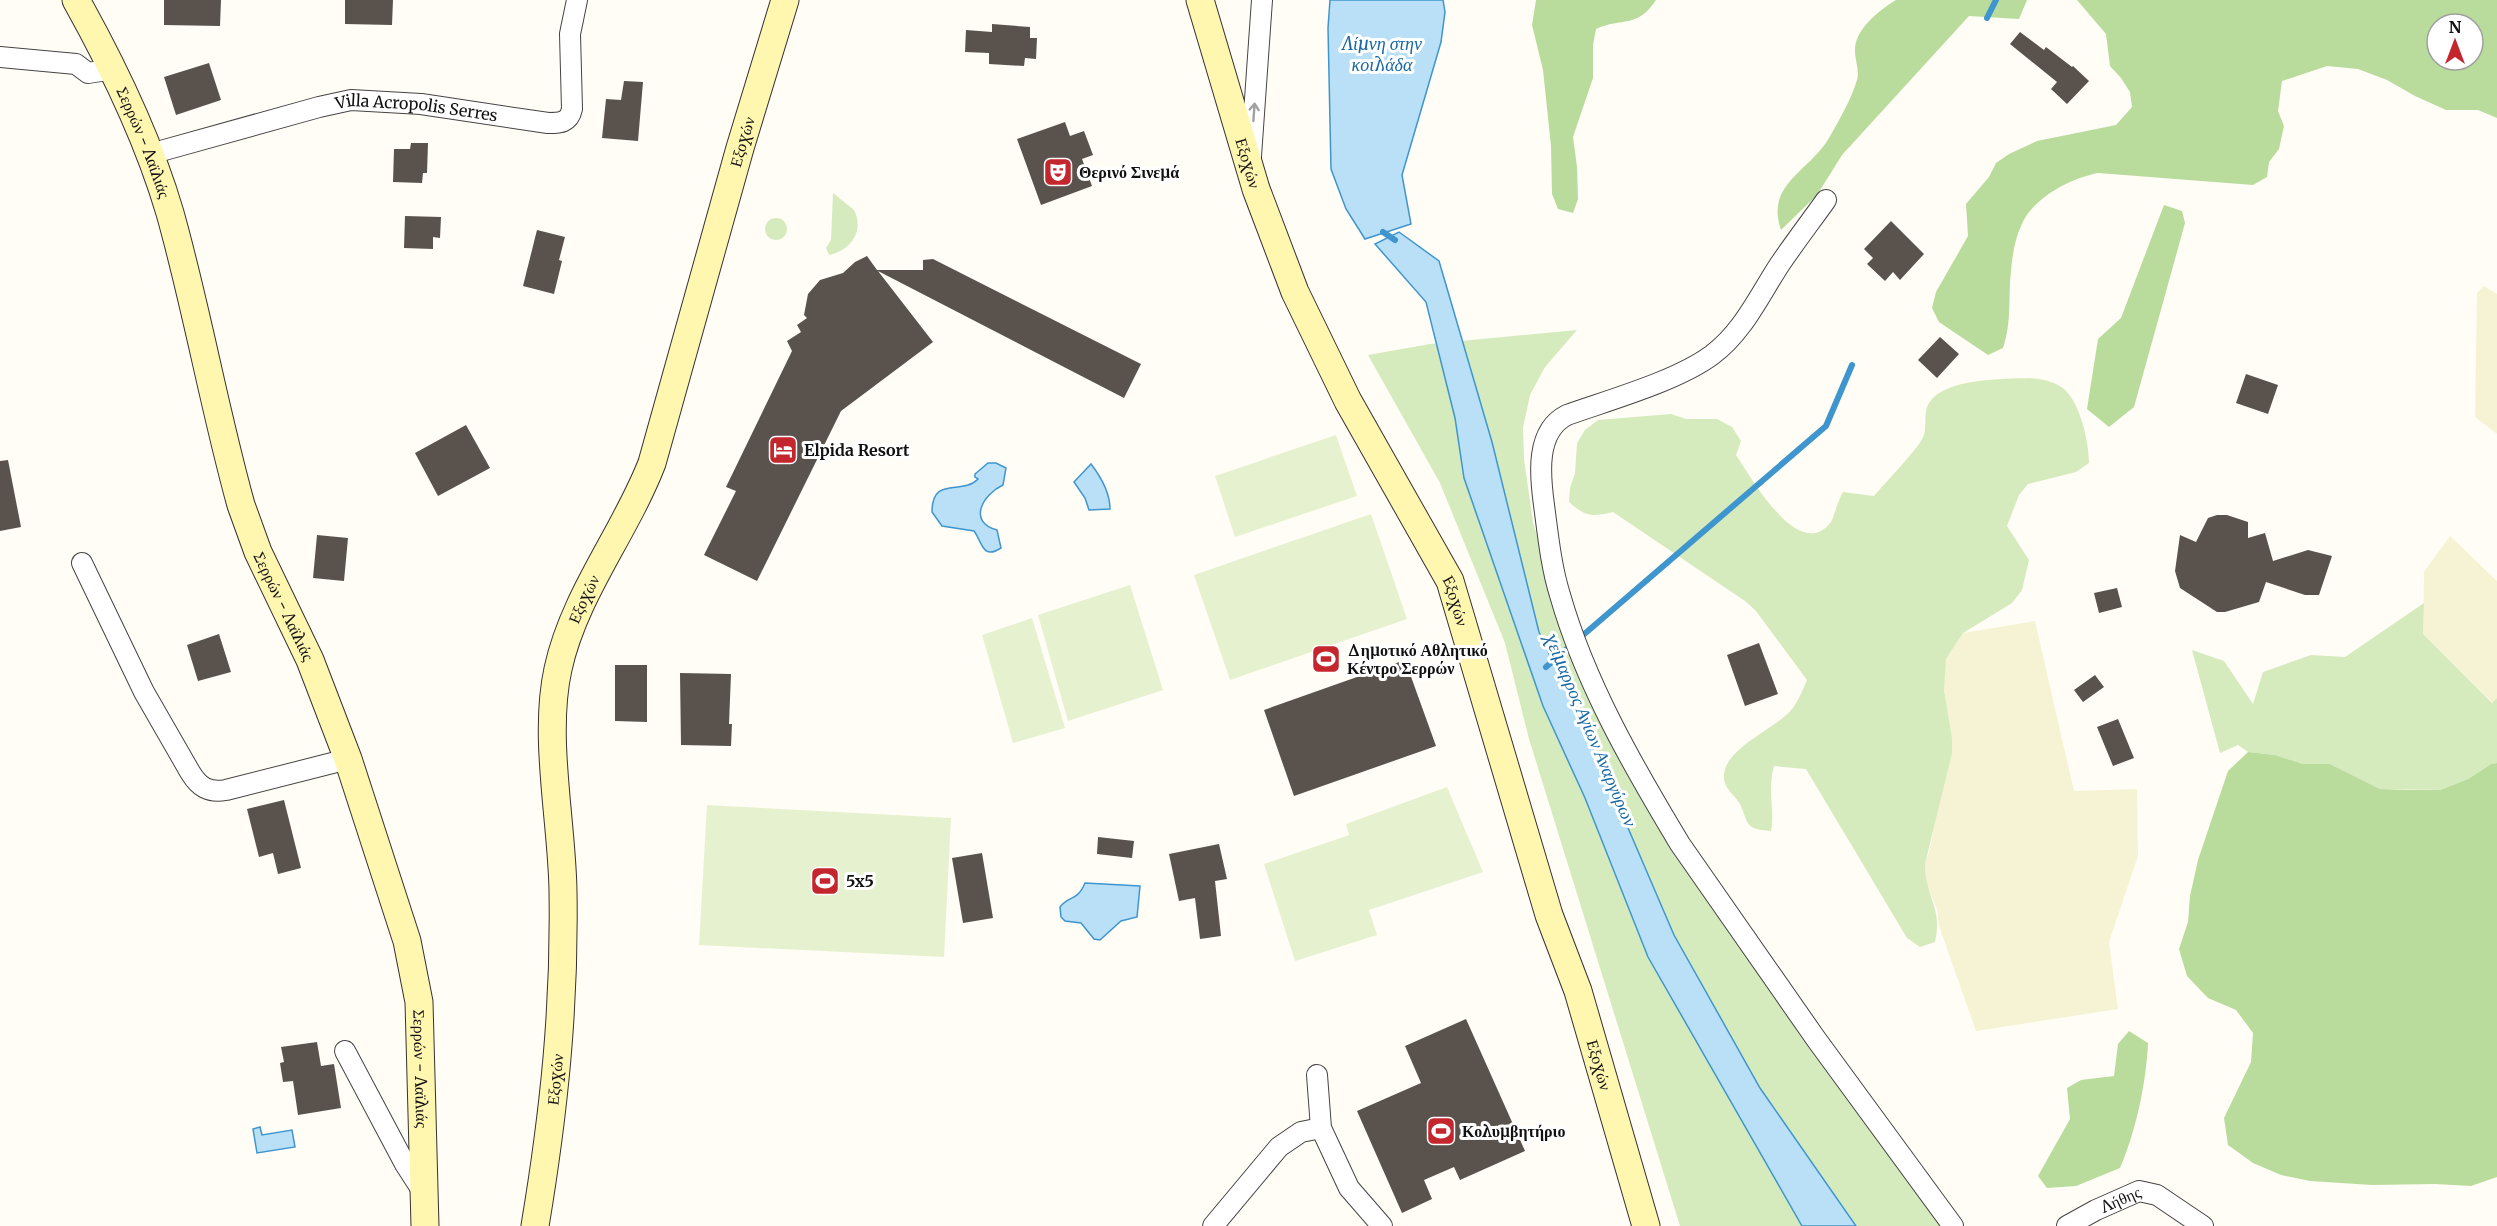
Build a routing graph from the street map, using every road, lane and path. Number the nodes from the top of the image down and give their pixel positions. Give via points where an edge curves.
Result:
1 (76, 0) edge
2 (577, 0) edge
3 (785, 0) edge
4 (1200, 0) edge
5 (1262, 0) edge
6 (0, 57) edge
7 (114, 69) junction
8 (150, 154) junction
9 (1250, 170) junction
10 (1826, 200) dead end
11 (82, 563) dead end
12 (348, 759) junction
13 (345, 1051) dead end
14 (1317, 1075) dead end
15 (1321, 1128) junction
16 (425, 1195) junction
17 (425, 1226) edge
18 (535, 1226) edge
19 (1213, 1226) edge
20 (1382, 1226) edge
21 (1646, 1226) edge
22 (1953, 1226) edge
23 (2067, 1226) edge
24 (2203, 1226) edge

1 - 7 main road, Σερρών - Λαϊλιάς
2 - 8 street, Villa Acropolis Serres via 570,34 572,109 563,122 391,101 351,100
3 - 18 main road, Εξοχών via 652,463 582,604 558,668 553,718 563,888 563,982 551,1126
4 - 9 main road, Εξοχών
9 -> 5 street
6 - 7 street via 76,64 88,73
7 - 8 main road, Σερρών - Λαϊλιάς
8 - 12 main road, Σερρών - Λαϊλιάς via 169,212 241,505 258,552 310,660
9 - 21 main road, Εξοχών via 1282,261 1328,362 1450,581 1549,915 1578,991
10 - 22 street via 1741,327 1723,346 1678,374 1567,415 1554,424 1541,460 1544,501 1555,576 1565,610 1603,704 1644,783 1680,844 1816,1039
11 - 12 street via 144,693 194,778 205,789 226,790
12 - 16 main road, Σερρών - Λαϊλιάς via 415,974
13 - 16 street
14 - 15 street
15 - 19 street via 1301,1132 1279,1147
15 - 20 street via 1349,1188
16 - 17 main road, Σερρών - Λαϊλιάς
23 - 24 street, Λήθης via 2139,1191 2157,1195

